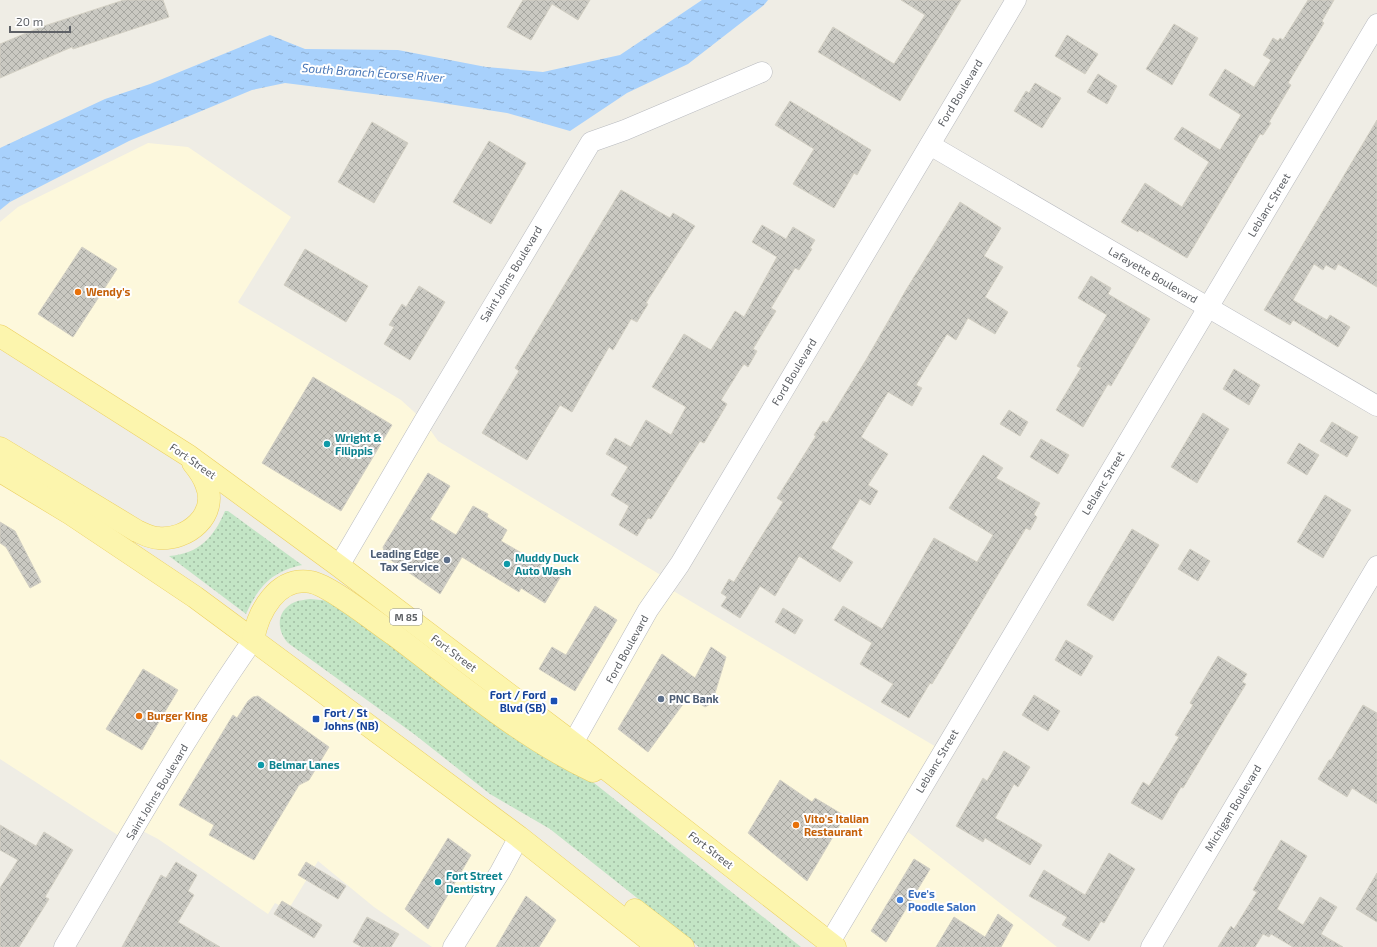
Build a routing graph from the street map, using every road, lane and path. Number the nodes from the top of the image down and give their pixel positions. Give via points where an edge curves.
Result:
1 (1016, 0) edge
2 (1377, 24) edge
3 (762, 72) dead end
4 (930, 145) junction
5 (1208, 307) junction
6 (0, 336) edge
7 (1377, 406) edge
8 (0, 448) edge
9 (189, 456) junction
10 (0, 471) edge
11 (339, 566) junction
12 (1374, 572) edge
13 (253, 640) junction
14 (573, 743) junction
15 (636, 792) junction
16 (519, 837) junction
17 (828, 945) edge
18 (64, 947) edge
19 (453, 947) edge
20 (658, 947) edge
21 (683, 947) edge
22 (1151, 947) edge

1 - 4 street, Ford Boulevard
2 - 5 street, Leblanc Street
3 - 11 street, Saint Johns Boulevard via 591,142
4 - 5 street, Lafayette Boulevard
4 - 14 street, Ford Boulevard via 680,564 648,610
5 - 7 street, Lafayette Boulevard
5 - 17 street, Leblanc Street
6 - 9 main road, Fort Street / M 85
8 - 9 main road via 137,531 157,538 176,537 186,533 206,513 207,484
9 - 11 main road, Fort Street / M 85
10 - 13 main road via 134,555
11 - 14 main road, Fort Street / M 85
12 - 22 street, Michigan Boulevard
13 - 15 main road via 256,622 263,607 271,598 292,584 312,582 358,609 537,741
13 - 16 main road
13 - 18 street, Saint Johns Boulevard via 226,678
14 - 15 main road, Fort Street / M 85
15 - 17 main road, Fort Street / M 85 via 798,918
16 - 19 street
16 - 20 main road
16 - 21 main road via 544,838

